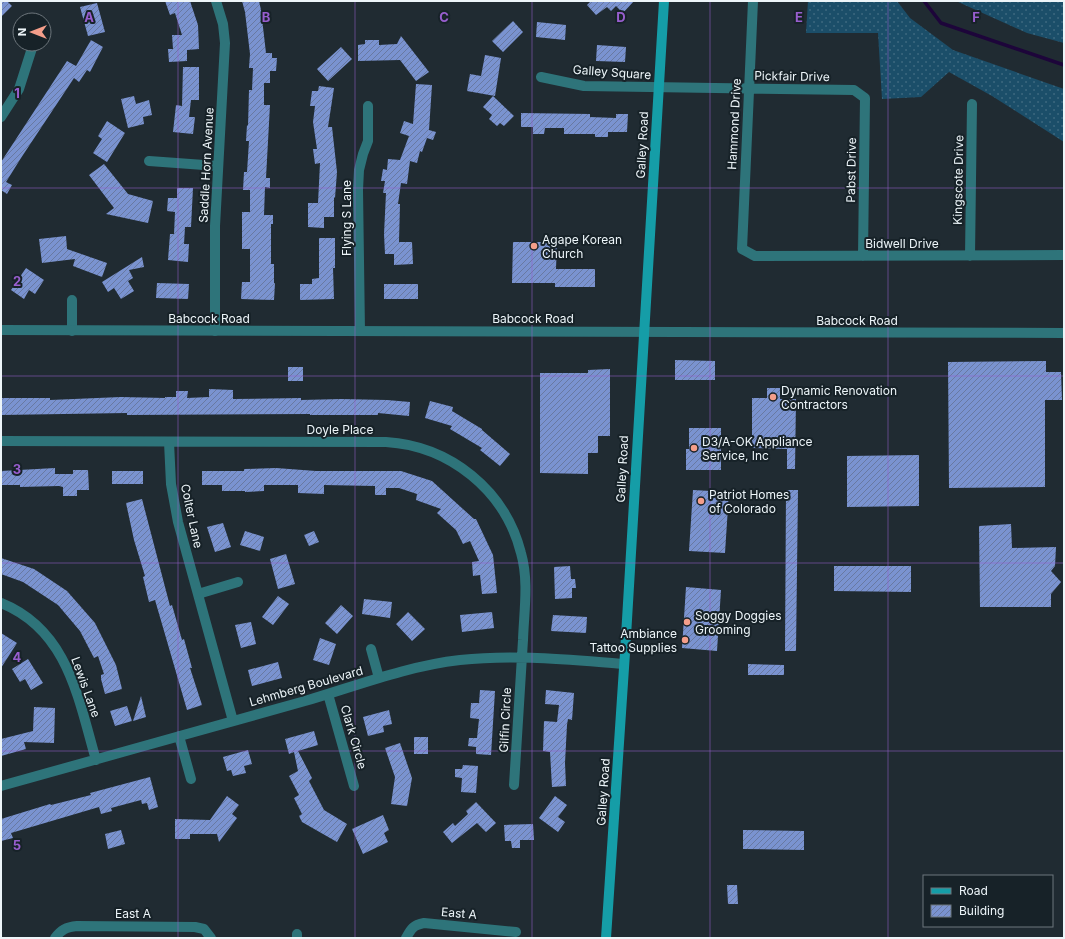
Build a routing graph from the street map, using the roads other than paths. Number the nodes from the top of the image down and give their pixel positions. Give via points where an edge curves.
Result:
1 (216, 1) edge
2 (664, 1) edge
3 (753, 1) edge
4 (31, 52) edge
5 (541, 77) dead end
6 (658, 88) junction
7 (749, 89) junction
8 (854, 90) joint
9 (972, 104) dead end
10 (368, 106) dead end
11 (1, 117) edge
12 (149, 161) dead end
13 (218, 166) junction
14 (742, 249) joint
15 (1064, 255) edge
16 (863, 256) junction
17 (970, 256) junction
18 (72, 300) dead end
19 (1, 330) edge
20 (72, 330) junction
21 (215, 331) junction
22 (360, 331) junction
23 (643, 332) junction
24 (1064, 333) edge
25 (1, 442) edge
26 (169, 442) junction
27 (238, 582) dead end
28 (198, 594) junction
29 (1, 603) edge
30 (371, 649) dead end
31 (522, 658) junction
32 (624, 664) junction
33 (379, 678) junction
34 (328, 694) junction
35 (233, 721) junction
36 (179, 736) junction
37 (96, 760) junction
38 (191, 780) dead end
39 (514, 785) dead end
40 (1, 786) edge
41 (354, 786) dead end
42 (516, 932) dead end
43 (55, 938) edge
44 (211, 938) edge
45 (406, 938) edge
46 (606, 938) edge

1 - 13 street, Saddle Horn Avenue via 223,24 225,43
2 - 6 main road, Galley Road
3 - 7 street, Hammond Drive
4 - 11 street via 19,89
5 - 6 street, Galley Square via 584,86
6 - 7 street, Pickfair Drive
6 - 23 main road, Galley Road
7 - 8 street, Pickfair Drive
7 - 14 street, Hammond Drive
8 - 16 street, Pabst Drive via 864,98
9 - 17 street, Kingscote Drive
10 - 22 street, Flying S Lane via 368,141 359,170 358,190
12 - 13 street
13 - 21 street, Saddle Horn Avenue
14 - 16 street, Bidwell Drive via 755,256
15 - 17 street, Bidwell Drive
16 - 17 street, Bidwell Drive
18 - 20 street
19 - 20 street, Babcock Road
20 - 21 street, Babcock Road
21 - 22 street, Babcock Road
22 - 23 street, Babcock Road
23 - 24 street, Babcock Road
23 - 32 main road, Galley Road
25 - 26 street, Doyle Place
26 - 28 street, Colter Lane via 174,505
26 - 31 street, Doyle Place via 386,442 426,449 447,458 480,482 507,516 516,536 522,554 525,584
27 - 28 street
28 - 35 street, Colter Lane
29 - 37 street, Lewis Lane via 34,622 58,650 69,669 76,689
30 - 33 street
31 - 32 street, Lehmberg Boulevard
31 - 33 street, Lehmberg Boulevard via 459,660 422,666
31 - 39 street, Gilfin Circle
32 - 46 main road, Galley Road
33 - 34 street, Lehmberg Boulevard
34 - 35 street, Lehmberg Boulevard
34 - 41 street, Clark Circle
35 - 36 street, Lehmberg Boulevard
36 - 37 street, Lehmberg Boulevard
36 - 38 street
37 - 40 street, Lehmberg Boulevard
42 - 45 street, East A via 424,923 416,924
43 - 44 street, East A via 66,927 76,926 191,926 204,929

